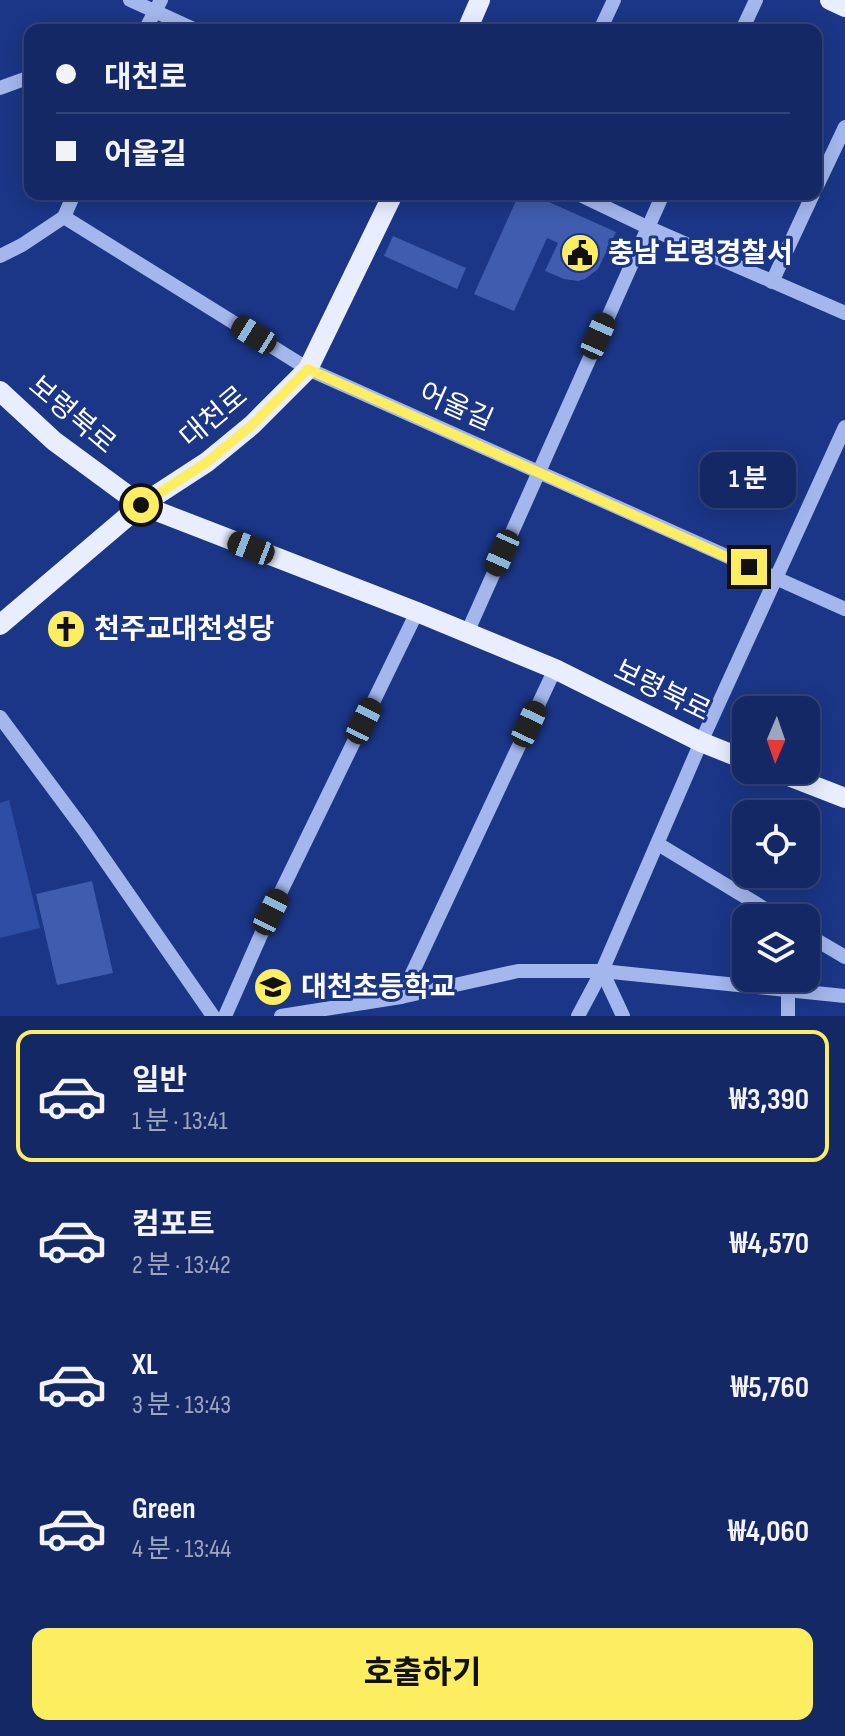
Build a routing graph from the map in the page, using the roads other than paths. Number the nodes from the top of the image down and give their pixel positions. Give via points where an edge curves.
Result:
1 (130, 0) edge
2 (480, 0) edge
3 (614, 0) edge
4 (756, 0) edge
5 (830, 0) edge
6 (158, 6) edge
7 (845, 7) edge
8 (148, 24) edge
9 (186, 24) edge
10 (470, 24) edge
11 (603, 24) edge
12 (745, 24) edge
13 (24, 79) edge
14 (0, 88) edge
15 (845, 127) edge
16 (822, 175) edge
17 (71, 200) edge
18 (390, 200) edge
19 (591, 200) edge
20 (660, 200) edge
21 (810, 200) edge
22 (64, 217) junction
23 (647, 227) junction
24 (0, 256) edge
25 (772, 282) junction
26 (845, 313) edge
27 (308, 369) junction
28 (0, 391) edge
29 (845, 427) edge
30 (537, 472) junction
31 (141, 505) junction
32 (776, 579) junction
33 (845, 609) edge
34 (417, 612) junction
35 (0, 625) edge
36 (467, 633) junction
37 (555, 669) junction
38 (0, 717) edge
39 (701, 742) junction
40 (732, 754) edge
41 (809, 784) edge
42 (845, 798) edge
43 (658, 844) junction
44 (757, 904) edge
45 (820, 942) edge
46 (845, 957) edge
47 (602, 971) junction
48 (732, 985) edge
49 (788, 992) edge
50 (799, 992) edge
51 (845, 996) edge
52 (401, 997) junction
53 (213, 1016) edge
54 (225, 1016) edge
55 (281, 1016) edge
56 (578, 1016) edge
57 (623, 1016) edge
58 (788, 1016) edge

1 - 6 street
2 - 10 main road
3 - 11 street
4 - 12 street
5 - 7 main road
6 - 8 street
6 - 9 street
13 - 14 street
15 - 16 street
17 - 22 street
18 - 27 main road, 대천로
19 - 23 street
20 - 23 street
21 - 25 street
22 - 24 street
22 - 27 street, 어울길
23 - 25 street
23 - 30 street
25 - 26 street
27 - 30 street, 어울길
27 - 31 main road, 대천로 via 207,462
28 - 31 main road, 보령북로 via 54,441
29 - 32 street
30 - 32 street, 어울길
30 - 36 street
31 - 34 main road, 보령북로
31 - 35 main road, 대천로
32 - 33 street, 어울길
32 - 39 street
34 - 36 main road, 보령북로
34 - 54 street
36 - 37 main road, 보령북로
37 - 39 main road, 보령북로
37 - 52 street
38 - 53 street
39 - 40 main road, 보령북로
39 - 43 street
41 - 42 main road
43 - 44 street
43 - 47 street
45 - 46 street
47 - 48 street
47 - 52 street via 518,971
47 - 56 street
47 - 57 street
49 - 58 street
50 - 51 street
52 - 55 street

